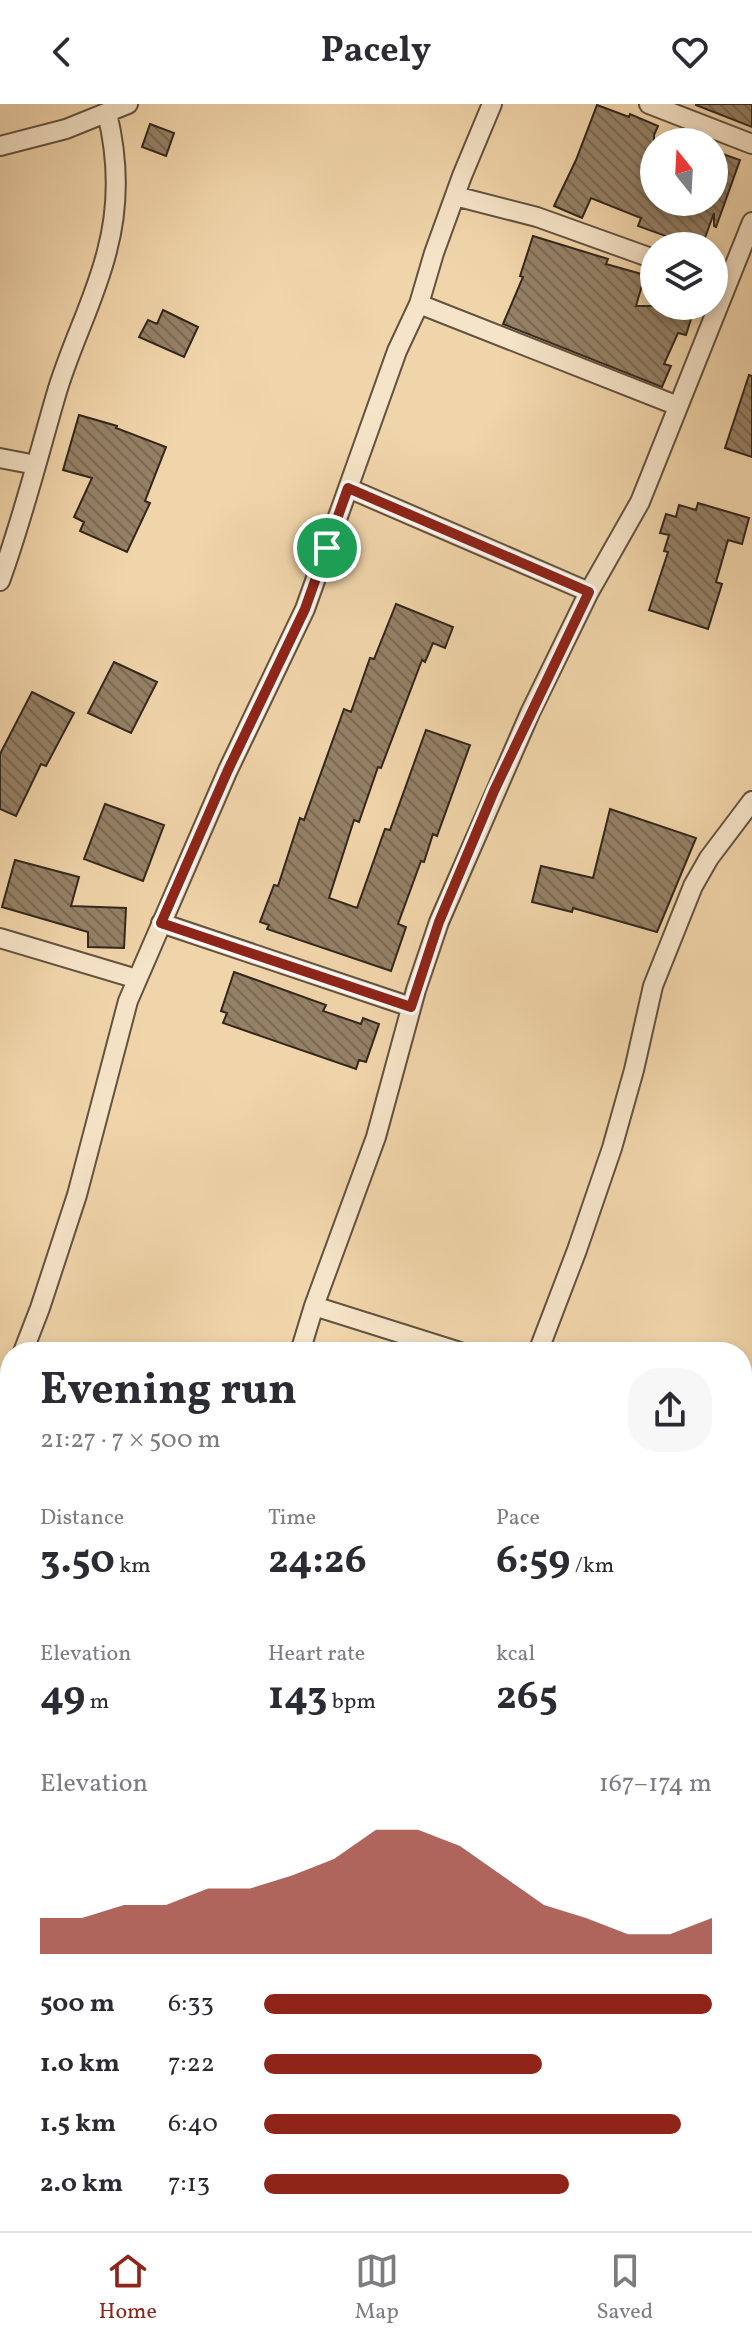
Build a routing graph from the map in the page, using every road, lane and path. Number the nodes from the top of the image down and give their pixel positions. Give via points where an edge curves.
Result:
1 (128, 104) edge
2 (492, 104) edge
3 (649, 104) edge
4 (107, 113) junction
5 (752, 144) edge
6 (0, 146) edge
7 (455, 196) junction
8 (752, 222) edge
9 (640, 254) edge
10 (728, 268) edge
11 (419, 304) junction
12 (707, 320) edge
13 (678, 406) junction
14 (0, 458) edge
15 (36, 465) junction
16 (348, 488) junction
17 (0, 581) edge
18 (589, 592) junction
19 (752, 803) edge
20 (161, 923) junction
21 (0, 938) edge
22 (137, 979) junction
23 (411, 1007) junction
24 (314, 1306) junction
25 (27, 1342) edge
26 (303, 1342) edge
27 (428, 1342) edge
28 (542, 1342) edge

1 - 4 street
2 - 7 street
3 - 5 street
4 - 6 street
4 - 15 street via 114,142 116,209
7 - 9 street via 537,217
7 - 11 street
8 - 10 street
11 - 13 street
11 - 16 street
12 - 13 street
13 - 18 street via 640,502
14 - 15 street
15 - 17 street
16 - 18 street
16 - 20 street via 305,609
18 - 23 street via 494,791 439,922
19 - 28 street via 693,886 653,986 621,1119
20 - 22 street
20 - 23 street
21 - 22 street
22 - 25 street via 80,1184
23 - 24 street via 376,1137
24 - 26 street
24 - 27 street

